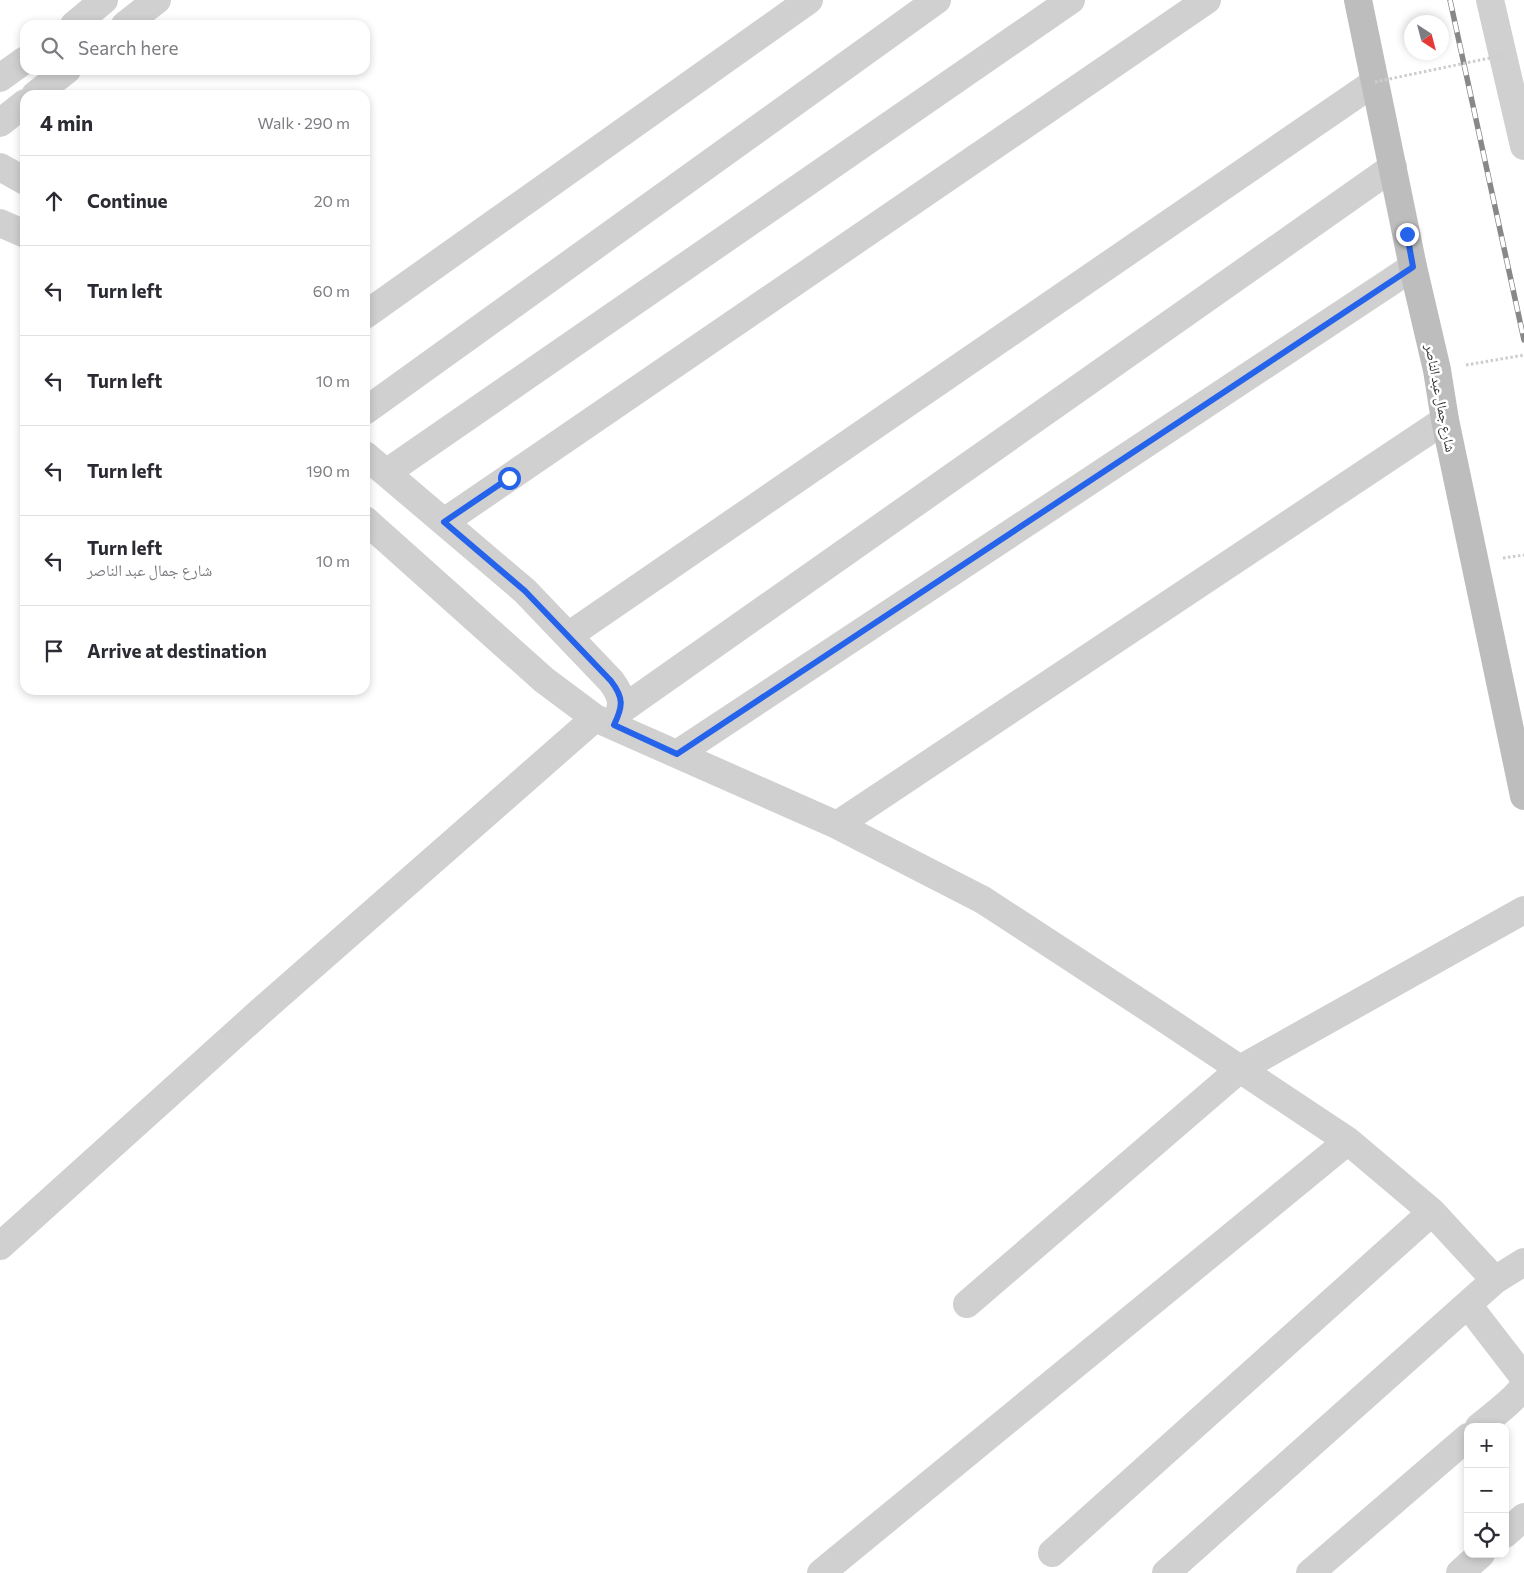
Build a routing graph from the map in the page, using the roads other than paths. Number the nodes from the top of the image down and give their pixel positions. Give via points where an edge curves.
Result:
1 (104, 0) edge
2 (157, 0) edge
3 (810, 0) edge
4 (937, 0) edge
5 (1071, 0) edge
6 (1207, 0) edge
7 (1358, 0) edge
8 (1493, 1) edge
9 (80, 20) edge
10 (131, 20) edge
11 (20, 64) edge
12 (61, 75) edge
13 (1517, 77) edge
14 (0, 78) edge
15 (1375, 82) junction
16 (42, 90) edge
17 (20, 107) edge
18 (0, 123) edge
19 (1524, 146) edge
20 (0, 167) edge
21 (1393, 167) junction
22 (20, 178) edge
23 (0, 223) edge
24 (20, 232) edge
25 (1413, 267) junction
26 (370, 311) edge
27 (370, 406) edge
28 (1445, 420) junction
29 (370, 459) edge
30 (386, 473) junction
31 (444, 522) junction
32 (370, 524) edge
33 (568, 636) junction
34 (610, 718) junction
35 (677, 754) junction
36 (1524, 796) edge
37 (837, 825) junction
38 (1524, 910) edge
39 (1240, 1069) junction
40 (1348, 1141) junction
41 (1432, 1212) junction
42 (0, 1246) edge
43 (1524, 1262) edge
44 (1495, 1280) junction
45 (966, 1304) dead end
46 (1468, 1305) junction
47 (1484, 1423) edge
48 (1464, 1440) edge
49 (1524, 1518) edge
50 (1509, 1531) edge
51 (1052, 1553) dead end
52 (1477, 1558) edge
53 (821, 1573) edge
54 (1166, 1573) edge
55 (1310, 1573) edge
56 (1460, 1573) edge

1 - 9 street
2 - 10 street
3 - 26 street
4 - 27 street
5 - 30 street
6 - 31 street
7 - 15 street, شارع جمال عبد الناصر
8 - 13 street via 1504,54
11 - 14 street
12 - 16 street
13 - 19 street
15 - 21 street, شارع جمال عبد الناصر
15 - 33 street
17 - 18 street
20 - 22 street
21 - 25 street, شارع جمال عبد الناصر
21 - 34 street
23 - 24 street
25 - 28 street, شارع جمال عبد الناصر
25 - 35 street
28 - 36 street, شارع جمال عبد الناصر
28 - 37 street
29 - 30 street
30 - 31 street
31 - 33 street via 525,591
32 - 34 street via 544,680
33 - 34 street via 620,693
34 - 35 street
34 - 42 street via 261,1011
35 - 37 street
37 - 39 street via 983,900
38 - 39 street
39 - 40 street
39 - 45 street
40 - 41 street
40 - 53 street
41 - 44 street
41 - 51 street
43 - 44 street
44 - 46 street
46 - 47 street via 1524,1380 1517,1394
46 - 54 street
48 - 55 street
49 - 50 street
52 - 56 street

